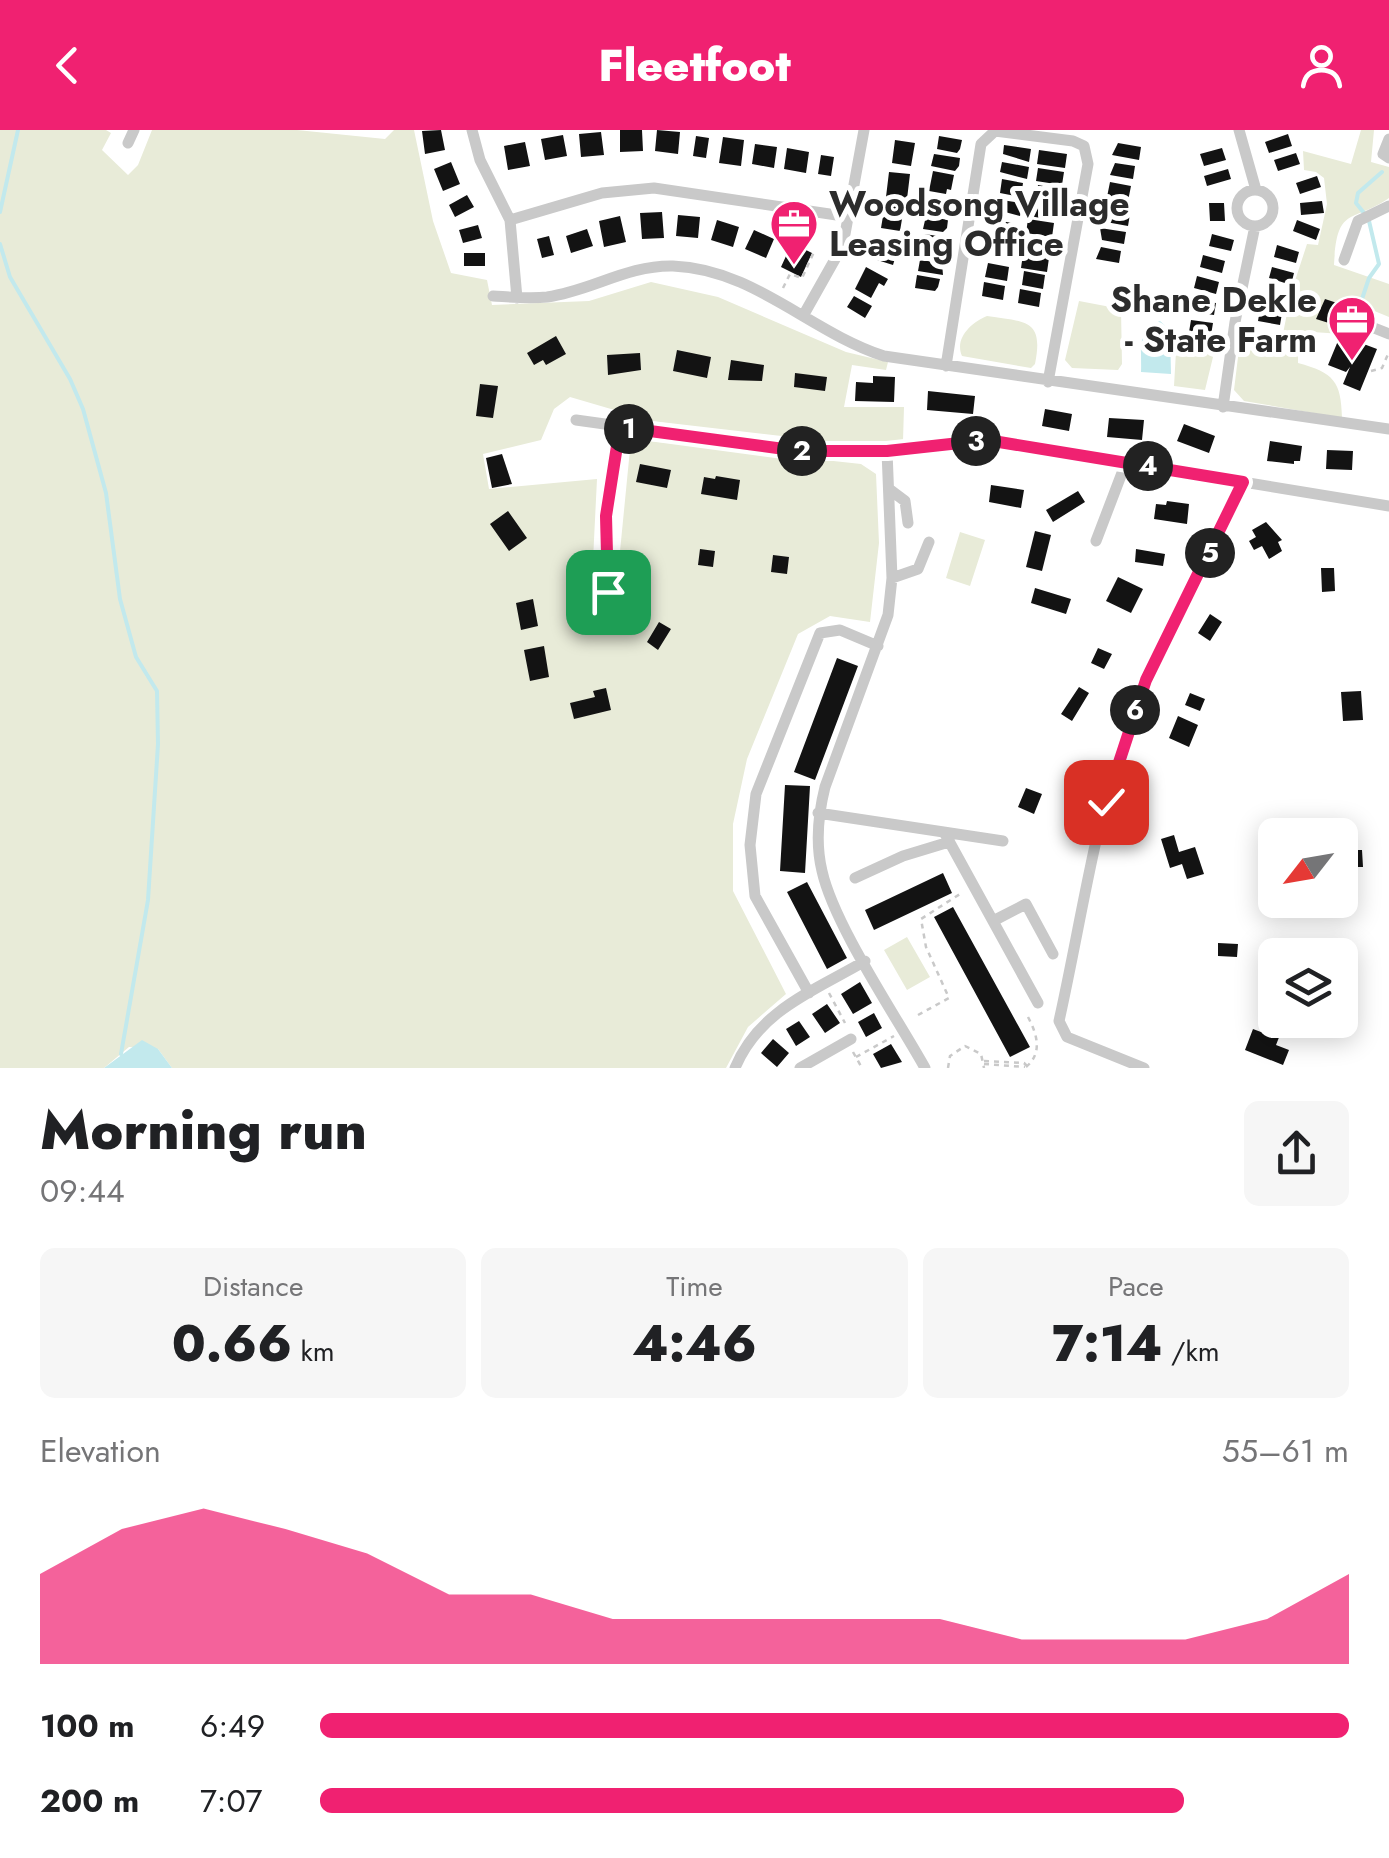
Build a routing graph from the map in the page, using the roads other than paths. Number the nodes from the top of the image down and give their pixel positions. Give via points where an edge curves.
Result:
1 (134, 130) edge
2 (472, 130) edge
3 (864, 130) edge
4 (1239, 130) edge
5 (1037, 133) edge
6 (1389, 138) edge
7 (128, 143) dead end
8 (1389, 158) edge
9 (1256, 190) junction
10 (1389, 206) edge
11 (850, 216) junction
12 (510, 220) junction
13 (1255, 226) junction
14 (1344, 260) dead end
15 (493, 296) dead end
16 (516, 298) junction
17 (803, 316) junction
18 (1359, 322) dead end
19 (1389, 334) edge
20 (946, 366) junction
21 (1048, 382) junction
22 (1223, 407) junction
23 (576, 420) dead end
24 (620, 427) junction
25 (1389, 429) edge
26 (887, 451) junction
27 (1125, 465) junction
28 (1243, 482) junction
29 (889, 489) junction
30 (1389, 506) edge
31 (908, 523) dead end
32 (1096, 540) dead end
33 (929, 542) dead end
34 (892, 578) junction
35 (609, 599) dead end
36 (878, 646) junction
37 (818, 813) junction
38 (946, 837) junction
39 (1004, 841) dead end
40 (855, 878) dead end
41 (992, 921) junction
42 (1052, 954) dead end
43 (864, 960) junction
44 (809, 993) junction
45 (1038, 1002) dead end
46 (851, 1039) dead end
47 (734, 1068) edge
48 (800, 1068) edge
49 (925, 1068) edge
50 (1144, 1068) edge

1 - 7 street
2 - 12 street
3 - 11 street
4 - 9 street
5 - 20 street via 995,131 981,144
5 - 21 street via 1084,146 1088,164
6 - 8 street via 1383,154
9 - 13 street via 1238,208
9 - 13 street via 1271,199 1273,211
10 - 14 street via 1358,221
11 - 12 street via 654,188 597,195
11 - 17 street via 843,246
12 - 16 street
13 - 22 street
15 - 16 street
16 - 17 street via 546,297 619,273 672,266 745,282
17 - 20 street via 873,353
18 - 19 street
20 - 21 street
21 - 22 street
22 - 25 street
23 - 24 street
24 - 26 street via 799,451
24 - 35 street via 606,516
26 - 27 street via 987,440
26 - 29 street
27 - 28 street
27 - 32 street
28 - 30 street
28 - 50 street via 1159,652 1120,753 1086,874 1058,1021 1067,1037
29 - 31 street via 905,500
29 - 34 street
33 - 34 street via 918,569
34 - 36 street
36 - 37 street
36 - 44 street via 840,630 816,638 756,794 750,845 755,896
37 - 38 street
37 - 43 street via 822,874
38 - 39 street
38 - 40 street
38 - 41 street
41 - 42 street via 1026,904
41 - 45 street
43 - 44 street
43 - 49 street
44 - 47 street via 765,1020
46 - 48 street

